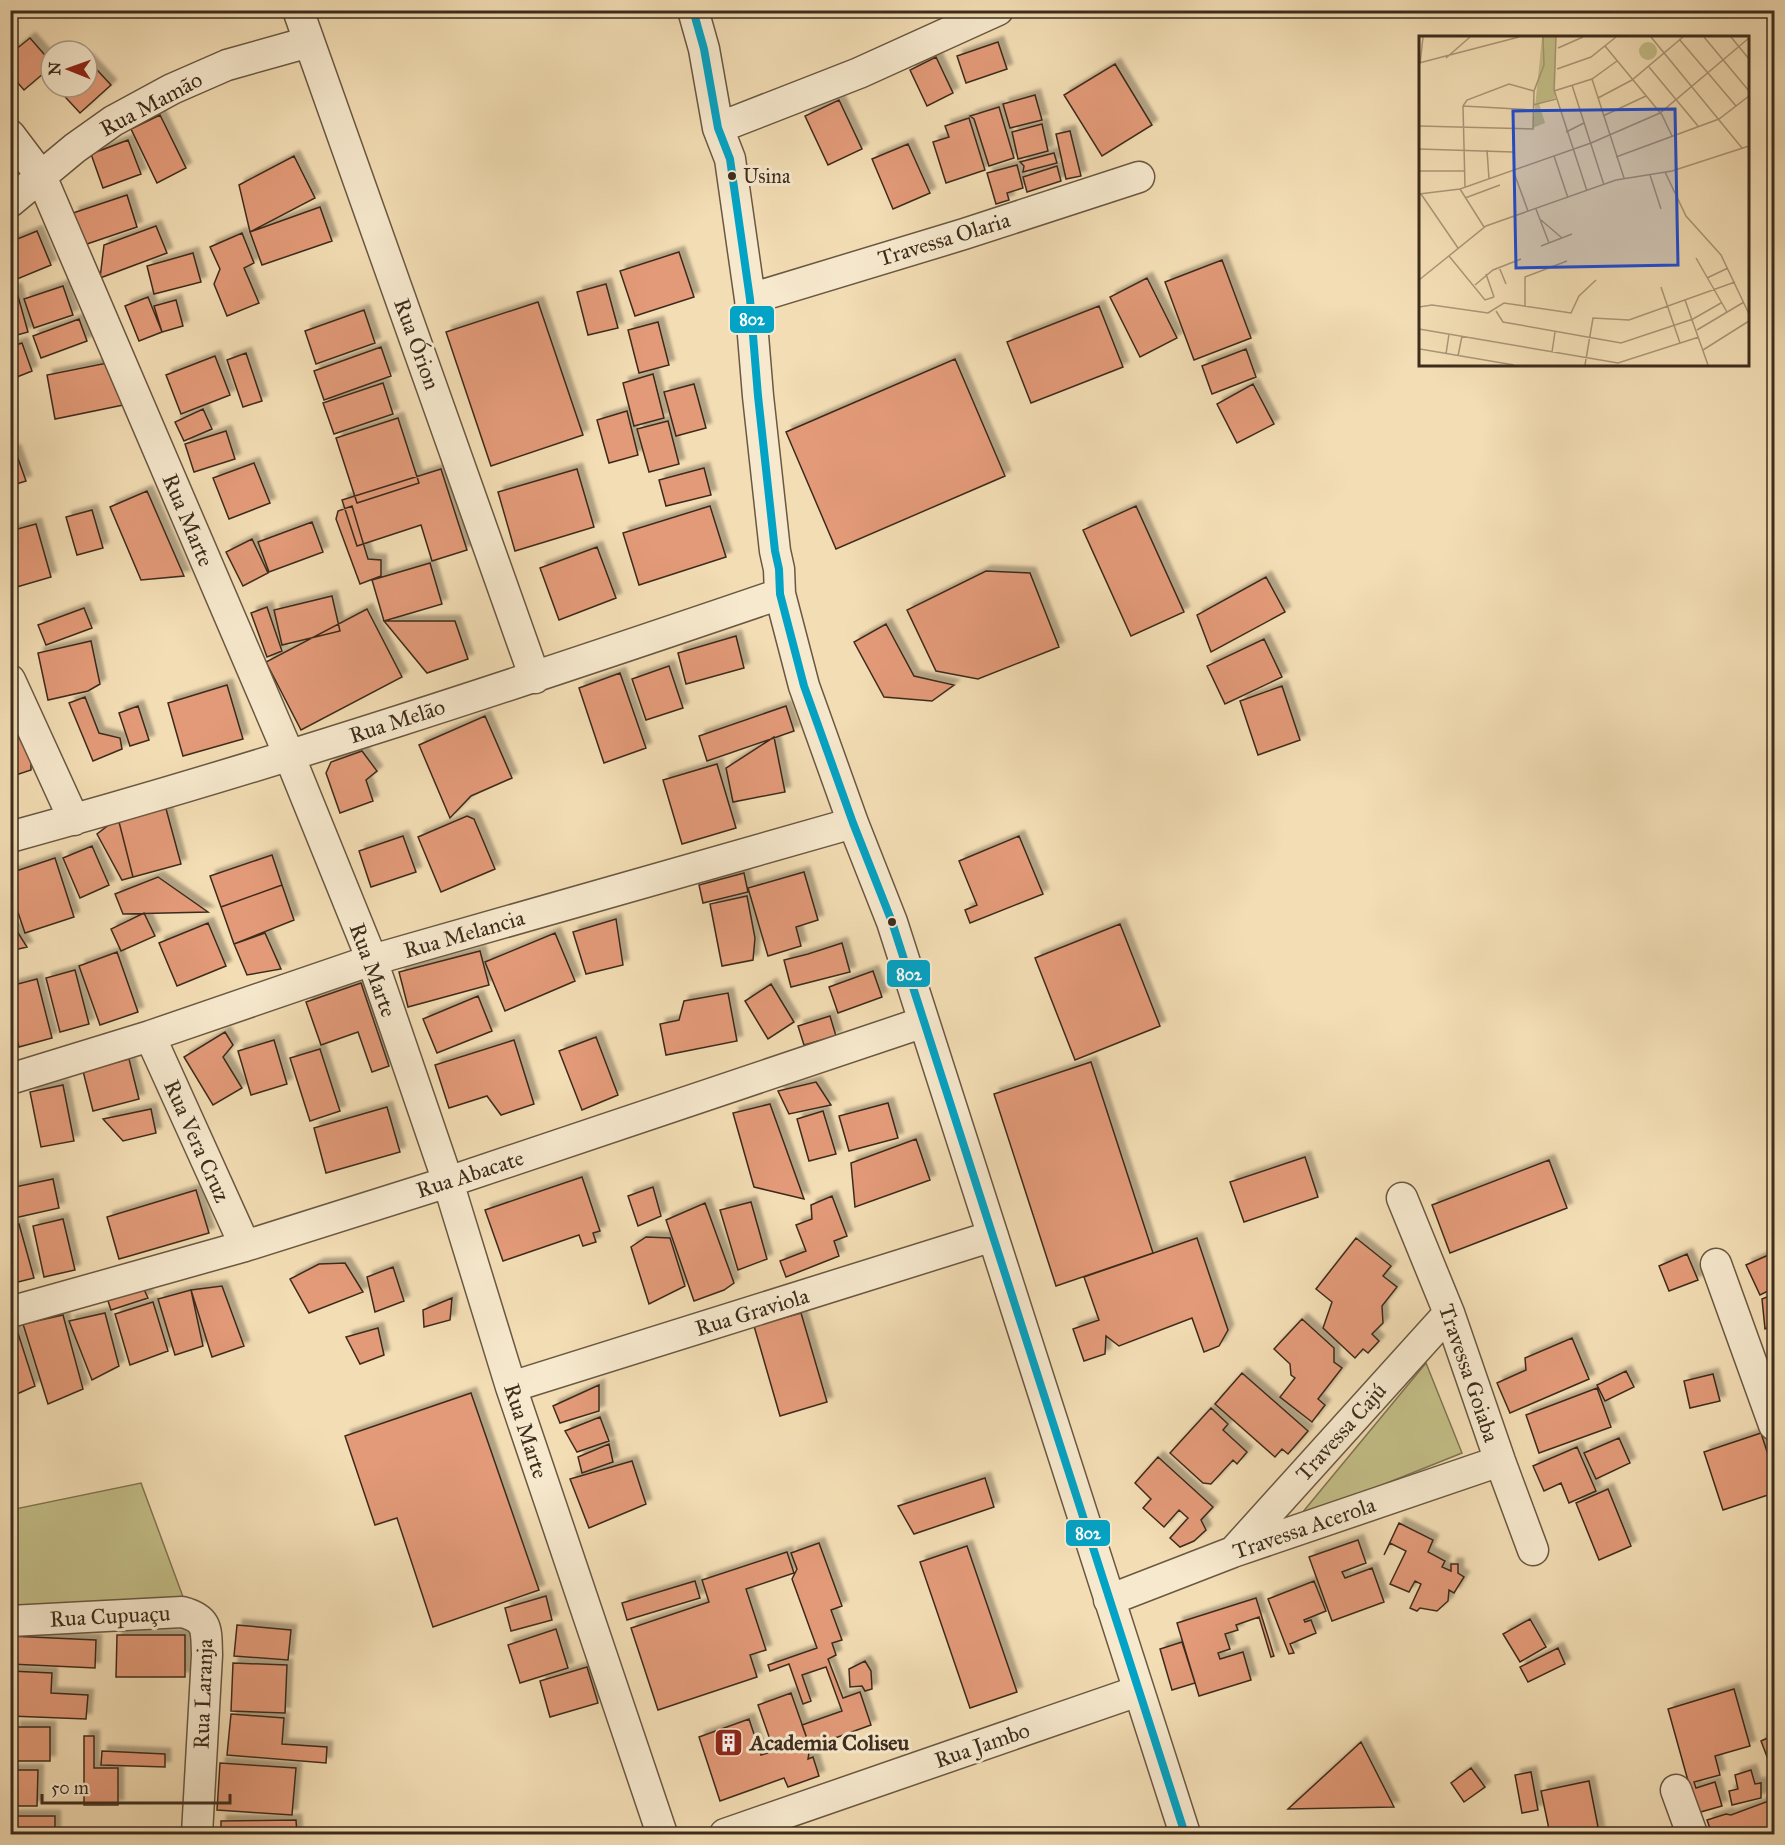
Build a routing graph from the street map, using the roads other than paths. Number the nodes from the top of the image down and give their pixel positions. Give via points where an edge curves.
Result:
1 (298, 10) edge
2 (693, 10) edge
3 (998, 10) edge
4 (309, 42) junction
5 (718, 128) junction
6 (10, 135) edge
7 (41, 176) junction
8 (1139, 177) dead end
9 (10, 202) edge
10 (750, 299) junction
11 (780, 594) junction
12 (535, 678) junction
13 (10, 680) edge
14 (289, 755) junction
15 (74, 820) junction
16 (853, 822) junction
17 (10, 837) edge
18 (372, 960) junction
19 (924, 1022) junction
20 (150, 1036) junction
21 (10, 1079) edge
22 (448, 1182) junction
23 (1402, 1198) dead end
24 (993, 1236) junction
25 (244, 1246) junction
26 (1716, 1264) dead end
27 (10, 1312) edge
28 (1449, 1312) junction
29 (512, 1387) junction
30 (1774, 1425) edge
31 (1500, 1461) junction
32 (1533, 1550) dead end
33 (1233, 1552) junction
34 (1109, 1600) junction
35 (10, 1621) edge
36 (204, 1625) joint
37 (1138, 1691) junction
38 (1676, 1790) dead end
39 (197, 1834) edge
40 (662, 1834) edge
41 (724, 1834) edge
42 (1185, 1834) edge
43 (1692, 1834) edge

1 - 4 street, Rua Órion
2 - 5 street
3 - 5 street via 859,74
4 - 7 street, Rua Mamão via 227,64 172,89 113,122
4 - 12 street, Rua Órion
5 - 10 street via 730,159
6 - 7 street, Rua Marte
7 - 9 street, Rua Mamão
7 - 14 street, Rua Marte
8 - 10 street, Travessa Olaria
10 - 11 street
11 - 12 street, Rua Melão
11 - 16 street via 804,686
12 - 14 street, Rua Melão
13 - 15 street
14 - 15 street, Rua Melão
14 - 18 street, Rua Marte
15 - 17 street, Rua Melão
16 - 18 street, Rua Melancia
16 - 19 street via 892,922
18 - 20 street, Rua Melancia
18 - 22 street, Rua Marte
19 - 22 street, Rua Abacate
19 - 24 street
20 - 21 street, Rua Melancia
20 - 25 street, Rua Vera Cruz
22 - 25 street, Rua Abacate
22 - 29 street, Rua Marte
23 - 28 street, Travessa Goiaba
24 - 29 street, Rua Graviola
24 - 34 street
25 - 27 street, Rua Abacate
26 - 30 street
28 - 31 street, Travessa Goiaba
28 - 33 street, Travessa Cajú
29 - 40 street, Rua Marte
31 - 32 street, Travessa Goiaba
31 - 33 street, Travessa Acerola
33 - 34 street, Travessa Acerola
34 - 37 street
35 - 36 street, Rua Cupuaçu via 183,1612 196,1616
36 - 39 street, Rua Laranja via 207,1655
37 - 41 street, Rua Jambo
37 - 42 street
38 - 43 street

